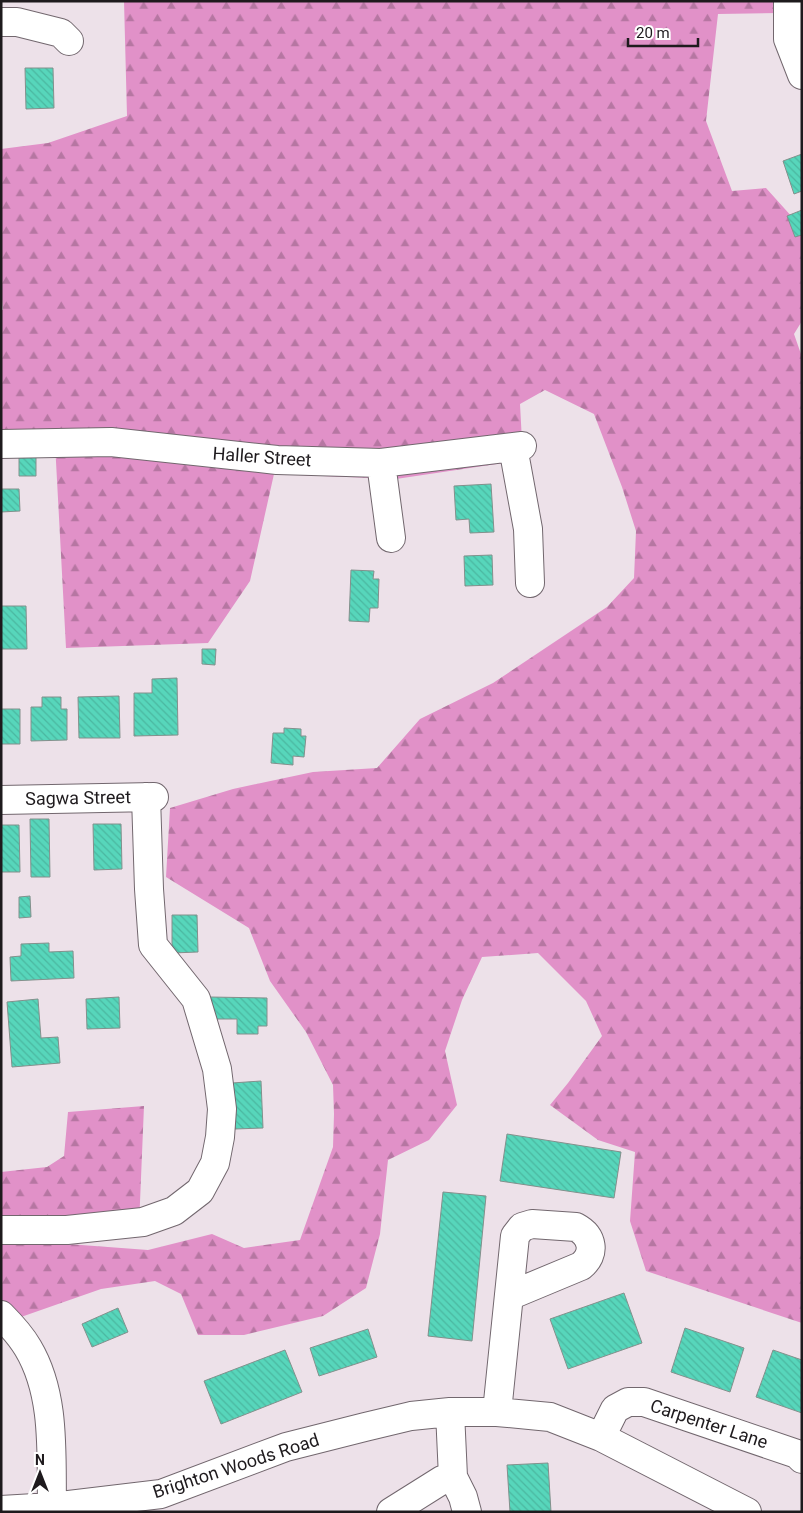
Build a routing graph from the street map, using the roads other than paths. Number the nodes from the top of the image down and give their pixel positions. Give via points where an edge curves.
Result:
1 (788, 1) edge
2 (1, 22) edge
3 (68, 41) dead end
4 (802, 75) edge
5 (1, 444) edge
6 (381, 463) junction
7 (391, 538) dead end
8 (530, 583) dead end
9 (1, 800) edge
10 (1, 1230) edge
11 (508, 1296) dead end
12 (1, 1315) edge
13 (450, 1412) junction
14 (497, 1412) junction
15 (601, 1437) junction
16 (802, 1459) edge
17 (453, 1477) junction
18 (52, 1507) junction
19 (733, 1508) edge
20 (1, 1510) edge
21 (391, 1512) edge
22 (467, 1512) edge

1 - 4 street via 788,39
2 - 3 street via 17,22 61,33
5 - 6 street, Haller Street via 111,442 277,460
6 - 7 street
6 - 8 street, Haller Street via 517,446 528,529
9 - 10 street, Sagwa Street via 150,797 149,889 153,945 196,999 217,1069 222,1109 215,1163 200,1191 174,1211 143,1222 67,1230
11 - 14 street
12 - 18 street via 28,1348 48,1403
13 - 14 street, Brighton Woods Road
13 - 17 street
13 - 18 street, Brighton Woods Road via 411,1416 286,1447 161,1494
14 - 15 street, Brighton Woods Road via 550,1418
15 - 16 street, Carpenter Lane via 615,1408 628,1402 644,1402 797,1454
15 - 19 street, Brighton Woods Road
17 - 21 street via 442,1480
17 - 22 street
18 - 20 street, Brighton Woods Road

